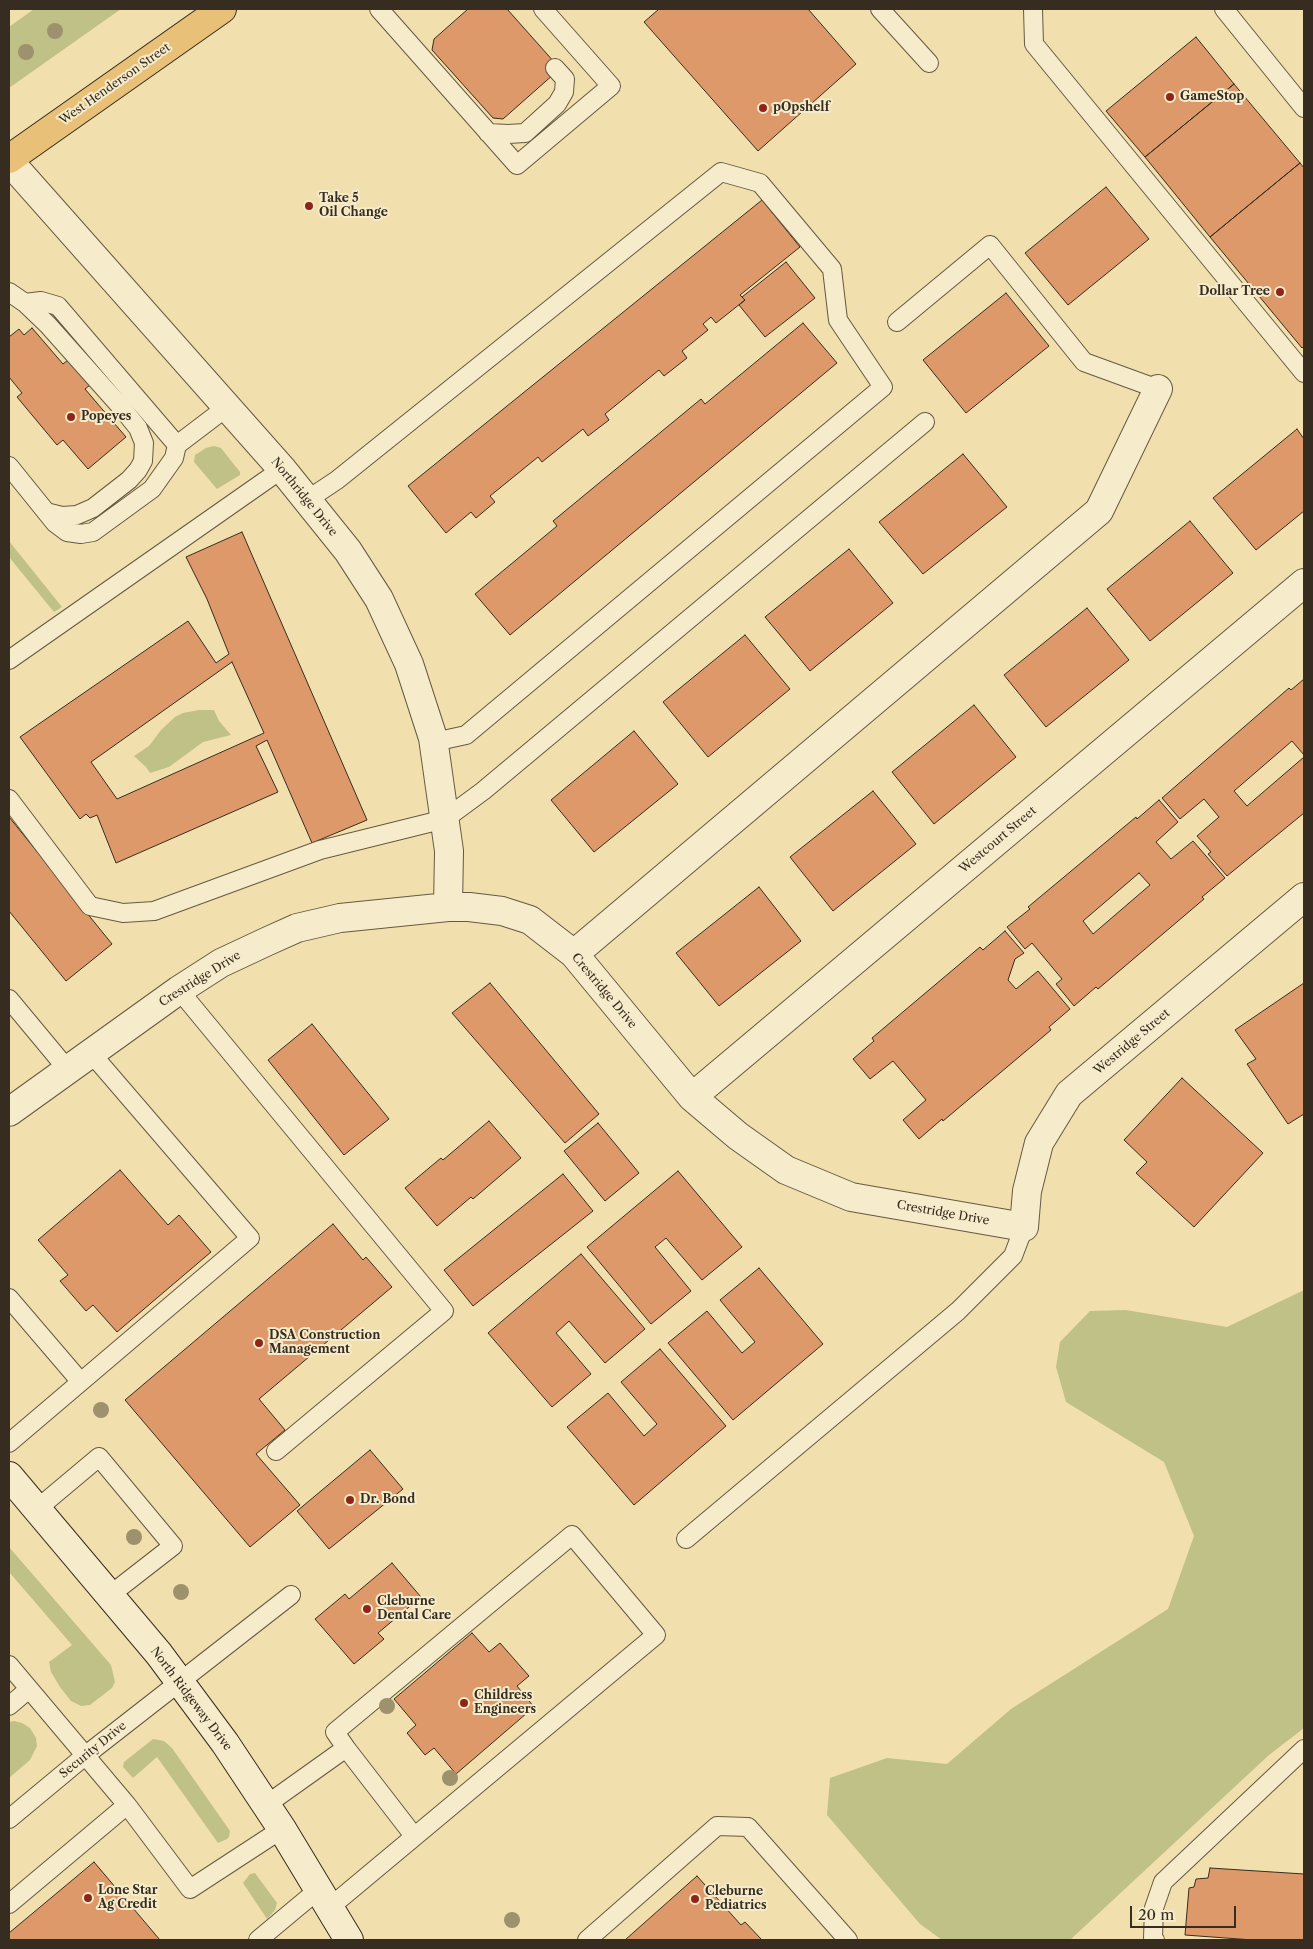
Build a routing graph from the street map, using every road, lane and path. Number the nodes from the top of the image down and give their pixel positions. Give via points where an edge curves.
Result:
1 (222, 9) edge
2 (379, 9) edge
3 (543, 9) edge
4 (880, 9) edge
5 (1033, 9) edge
6 (1224, 9) edge
7 (929, 63) dead end
8 (555, 68) dead end
9 (1304, 108) edge
10 (488, 133) junction
11 (9, 160) edge
12 (9, 292) edge
13 (25, 303) junction
14 (897, 322) dead end
15 (1304, 373) edge
16 (1158, 389) joint
17 (228, 407) junction
18 (926, 422) dead end
19 (177, 445) junction
20 (9, 466) edge
21 (282, 469) junction
22 (308, 500) junction
23 (46, 512) junction
24 (1304, 584) edge
25 (9, 660) edge
26 (434, 742) junction
27 (9, 799) edge
28 (445, 819) junction
29 (1304, 896) edge
30 (448, 907) junction
31 (574, 954) junction
32 (179, 990) junction
33 (9, 999) edge
34 (91, 1053) junction
35 (68, 1070) junction
36 (692, 1097) junction
37 (9, 1112) edge
38 (1024, 1228) junction
39 (9, 1298) edge
40 (80, 1382) junction
41 (9, 1443) edge
42 (276, 1451) dead end
43 (9, 1476) edge
44 (37, 1509) junction
45 (686, 1539) dead end
46 (110, 1595) junction
47 (291, 1595) dead end
48 (9, 1665) edge
49 (179, 1681) junction
50 (29, 1689) junction
51 (9, 1706) edge
52 (346, 1748) junction
53 (1304, 1749) edge
54 (86, 1755) junction
55 (127, 1805) junction
56 (266, 1805) junction
57 (9, 1820) edge
58 (282, 1829) junction
59 (414, 1836) junction
60 (324, 1899) junction
61 (9, 1904) edge
62 (258, 1940) edge
63 (349, 1940) edge
64 (587, 1940) edge
65 (848, 1940) edge
66 (1155, 1940) edge

1 - 11 main road, West Henderson Street
2 - 10 lane
3 - 10 lane via 612,86 517,165
4 - 7 lane
5 - 15 lane via 1034,44
6 - 9 lane
8 - 10 lane via 565,79 564,92 557,104 525,133
11 - 17 street, Northridge Drive
12 - 13 lane
13 - 19 lane via 41,301 58,306
13 - 23 lane via 48,324 121,407 138,428 144,443 143,461 138,470 93,508 77,515
14 - 16 lane via 990,245 1084,362
16 - 31 street via 1099,511
17 - 19 lane
17 - 21 street, Northridge Drive
18 - 28 lane via 483,791
19 - 23 lane via 174,458 152,489 93,532 67,532
20 - 23 lane
21 - 22 street, Northridge Drive
21 - 25 lane
22 - 26 street, Northridge Drive via 348,551 379,599 409,664
22 - 26 lane via 721,172 760,183 832,269 838,320 884,387 466,735
24 - 36 street, Westcourt Street
26 - 28 street, Northridge Drive
27 - 28 lane via 90,906 123,913 154,911 320,850
28 - 30 street, Northridge Drive via 449,851
29 - 38 street, Westridge Street via 1069,1094 1040,1143 1027,1191
30 - 31 street, Crestridge Drive via 502,911 530,920
30 - 32 street, Crestridge Drive via 340,918 297,928 221,963
31 - 36 street, Crestridge Drive
32 - 34 street, Crestridge Drive
32 - 42 lane via 444,1311
33 - 35 lane
34 - 35 street, Crestridge Drive
34 - 40 lane via 250,1238
35 - 37 street, Crestridge Drive
36 - 38 street, Crestridge Drive via 738,1136 786,1170 851,1197
38 - 45 lane via 1013,1256 958,1311
39 - 40 lane
40 - 41 lane
43 - 44 street, North Ridgeway Drive
44 - 46 street, North Ridgeway Drive
44 - 46 lane via 99,1457 173,1546
46 - 49 street, North Ridgeway Drive
47 - 49 lane, Security Drive
48 - 50 lane
49 - 54 lane, Security Drive
49 - 56 street, North Ridgeway Drive
50 - 51 lane
50 - 54 lane
52 - 56 lane
52 - 59 lane
52 - 59 lane via 335,1732 572,1535 656,1635
53 - 66 lane via 1163,1882 1154,1908
54 - 55 lane
54 - 57 lane, Security Drive
55 - 58 lane via 190,1889
55 - 61 lane
56 - 58 street, North Ridgeway Drive
58 - 60 street, North Ridgeway Drive
59 - 60 lane
60 - 62 lane
60 - 63 street, North Ridgeway Drive
64 - 65 lane via 717,1826 727,1826 748,1827

